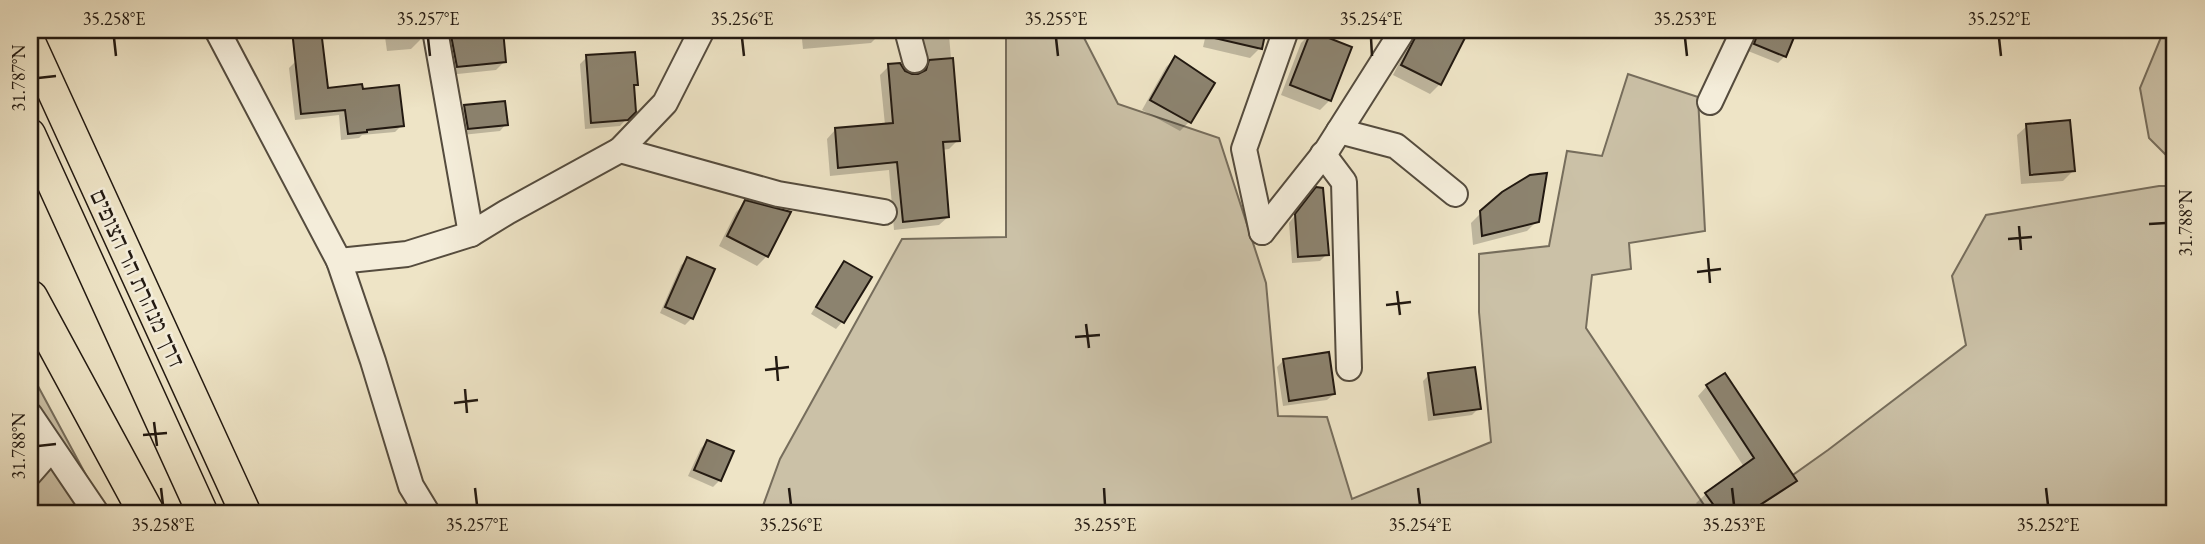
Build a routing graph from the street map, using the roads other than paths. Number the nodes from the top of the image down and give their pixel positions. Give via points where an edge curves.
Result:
1 (218, 30) edge
2 (435, 30) edge
3 (702, 30) edge
4 (907, 30) edge
5 (1286, 30) edge
6 (1403, 30) edge
7 (1744, 30) edge
8 (30, 42) edge
9 (915, 60) dead end
10 (1710, 102) dead end
11 (1339, 131) junction
12 (30, 134) edge
13 (620, 150) junction
14 (1323, 154) junction
15 (1455, 194) dead end
16 (884, 212) dead end
17 (471, 234) junction
18 (339, 261) junction
19 (30, 298) edge
20 (1349, 368) dead end
21 (30, 415) edge
22 (51, 449) junction
23 (30, 473) edge
24 (97, 514) edge
25 (147, 514) edge
26 (203, 514) edge
27 (246, 514) edge
28 (428, 514) edge

1 - 18 street
2 - 17 street
3 - 13 street via 665,103
4 - 9 street
5 - 14 street via 1244,149 1262,232
6 - 11 street
7 - 10 street
8 - 27 main road, דרך מנהרת הר הצופים
11 - 14 street
11 - 15 street via 1396,146
12 - 26 main road, דרך מנהרת הר הצופים
13 - 16 street via 778,194
13 - 17 street
14 - 20 street via 1344,183
17 - 18 street via 407,254
18 - 28 street via 411,486
19 - 25 highway
21 - 22 street
22 - 23 street
22 - 24 street

